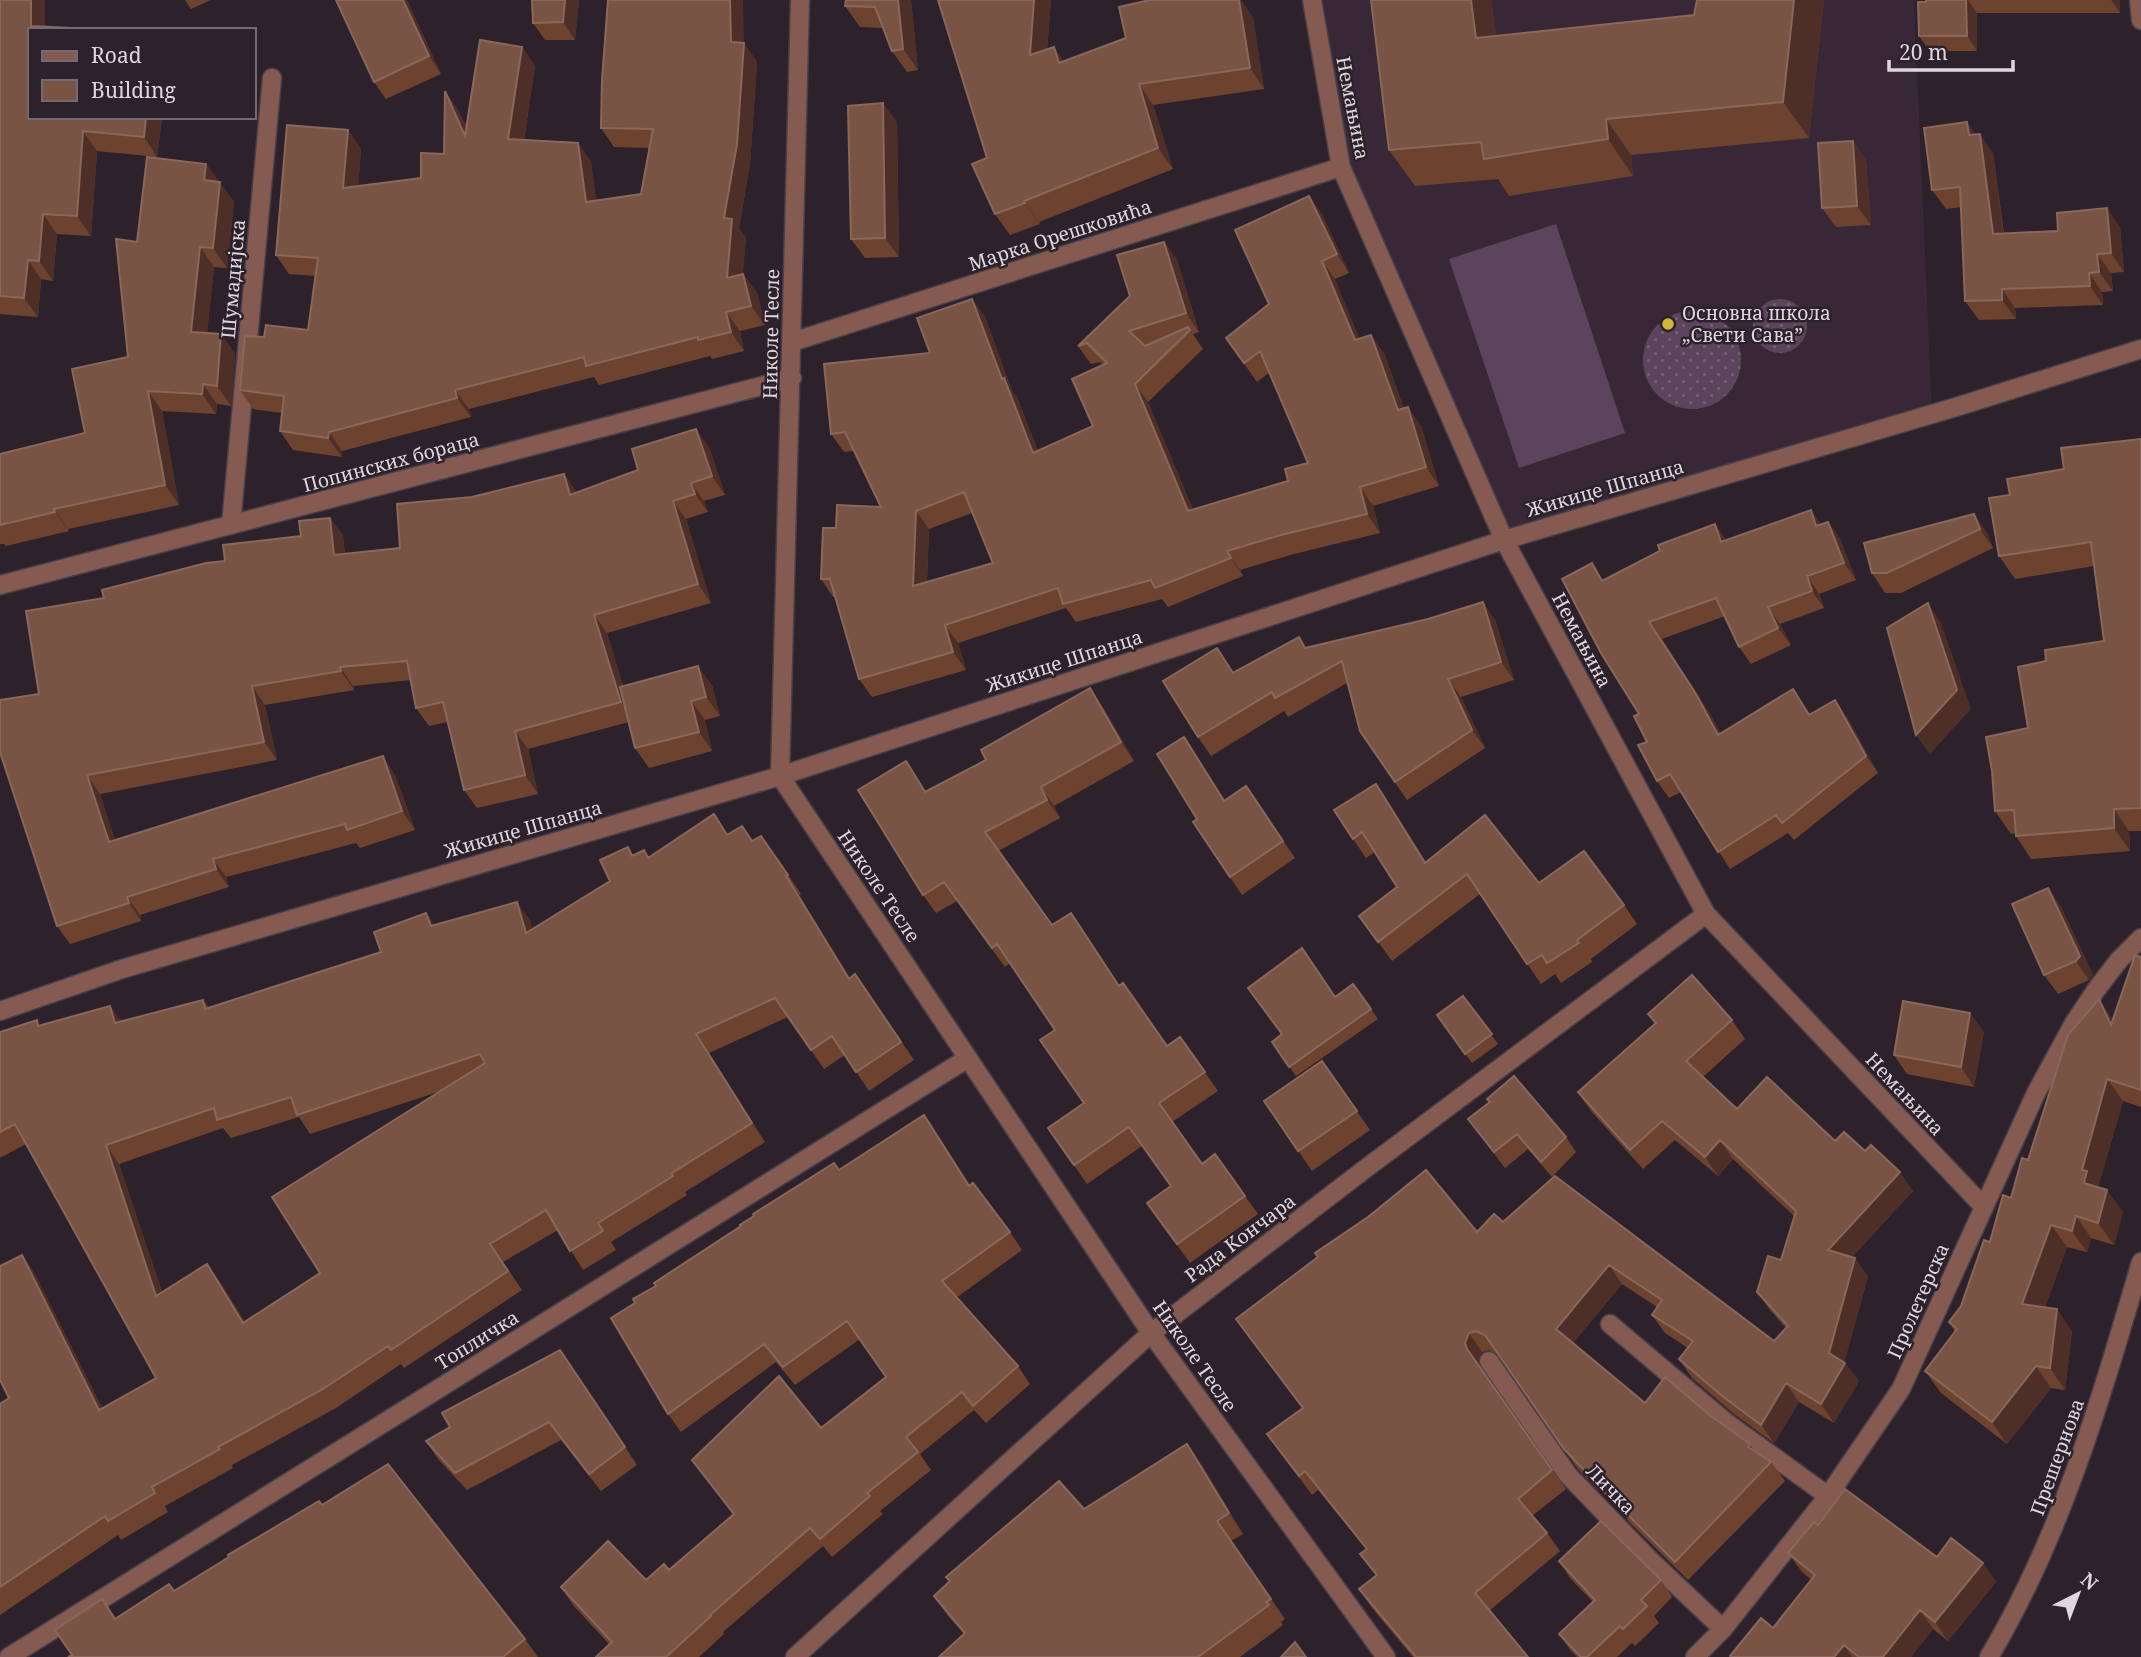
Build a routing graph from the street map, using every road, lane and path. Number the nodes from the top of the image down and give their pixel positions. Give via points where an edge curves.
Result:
1 (800, 0) edge
2 (1312, 0) edge
3 (2139, 0) edge
4 (2141, 20) edge
5 (272, 78) dead end
6 (1341, 167) junction
7 (792, 342) junction
8 (2141, 348) edge
9 (792, 378) junction
10 (231, 525) junction
11 (1504, 540) junction
12 (0, 585) edge
13 (780, 776) junction
14 (1706, 914) junction
15 (2141, 938) edge
16 (0, 1011) edge
17 (968, 1058) junction
18 (1983, 1206) junction
19 (2141, 1262) edge
20 (1610, 1324) dead end
21 (1151, 1333) junction
22 (1489, 1362) edge
23 (1828, 1496) junction
24 (1723, 1629) junction
25 (9, 1657) edge
26 (795, 1657) edge
27 (1386, 1657) edge
28 (1695, 1657) edge
29 (1989, 1657) edge

1 - 7 street, Николе Тесле
2 - 6 street, Немањина
3 - 4 street
5 - 10 street, Шумадијска
6 - 7 street, Марка Орешковића
6 - 11 street, Немањина
7 - 9 street, Николе Тесле
8 - 11 street, Жикице Шпанца via 1931,415
9 - 10 street, Попинских бораца
9 - 13 street, Николе Тесле
10 - 12 street, Попинских бораца
11 - 13 street, Жикице Шпанца
11 - 14 street, Немањина
13 - 16 street, Жикице Шпанца via 122,969
13 - 17 street, Николе Тесле
14 - 18 street, Немањина
14 - 21 street, Рада Кончара
15 - 18 street, Пролетерска via 2095,990 2074,1023
17 - 21 street, Николе Тесле
17 - 25 street, Топличка
18 - 23 street, Пролетерска via 1901,1389
19 - 29 street, Прешернова via 2063,1508 2013,1617
20 - 23 street via 1727,1423
21 - 26 street, Рада Кончара
21 - 27 street, Николе Тесле
22 - 24 street, Личка via 1569,1475
23 - 24 street, Пролетерска
24 - 28 street, Пролетерска

